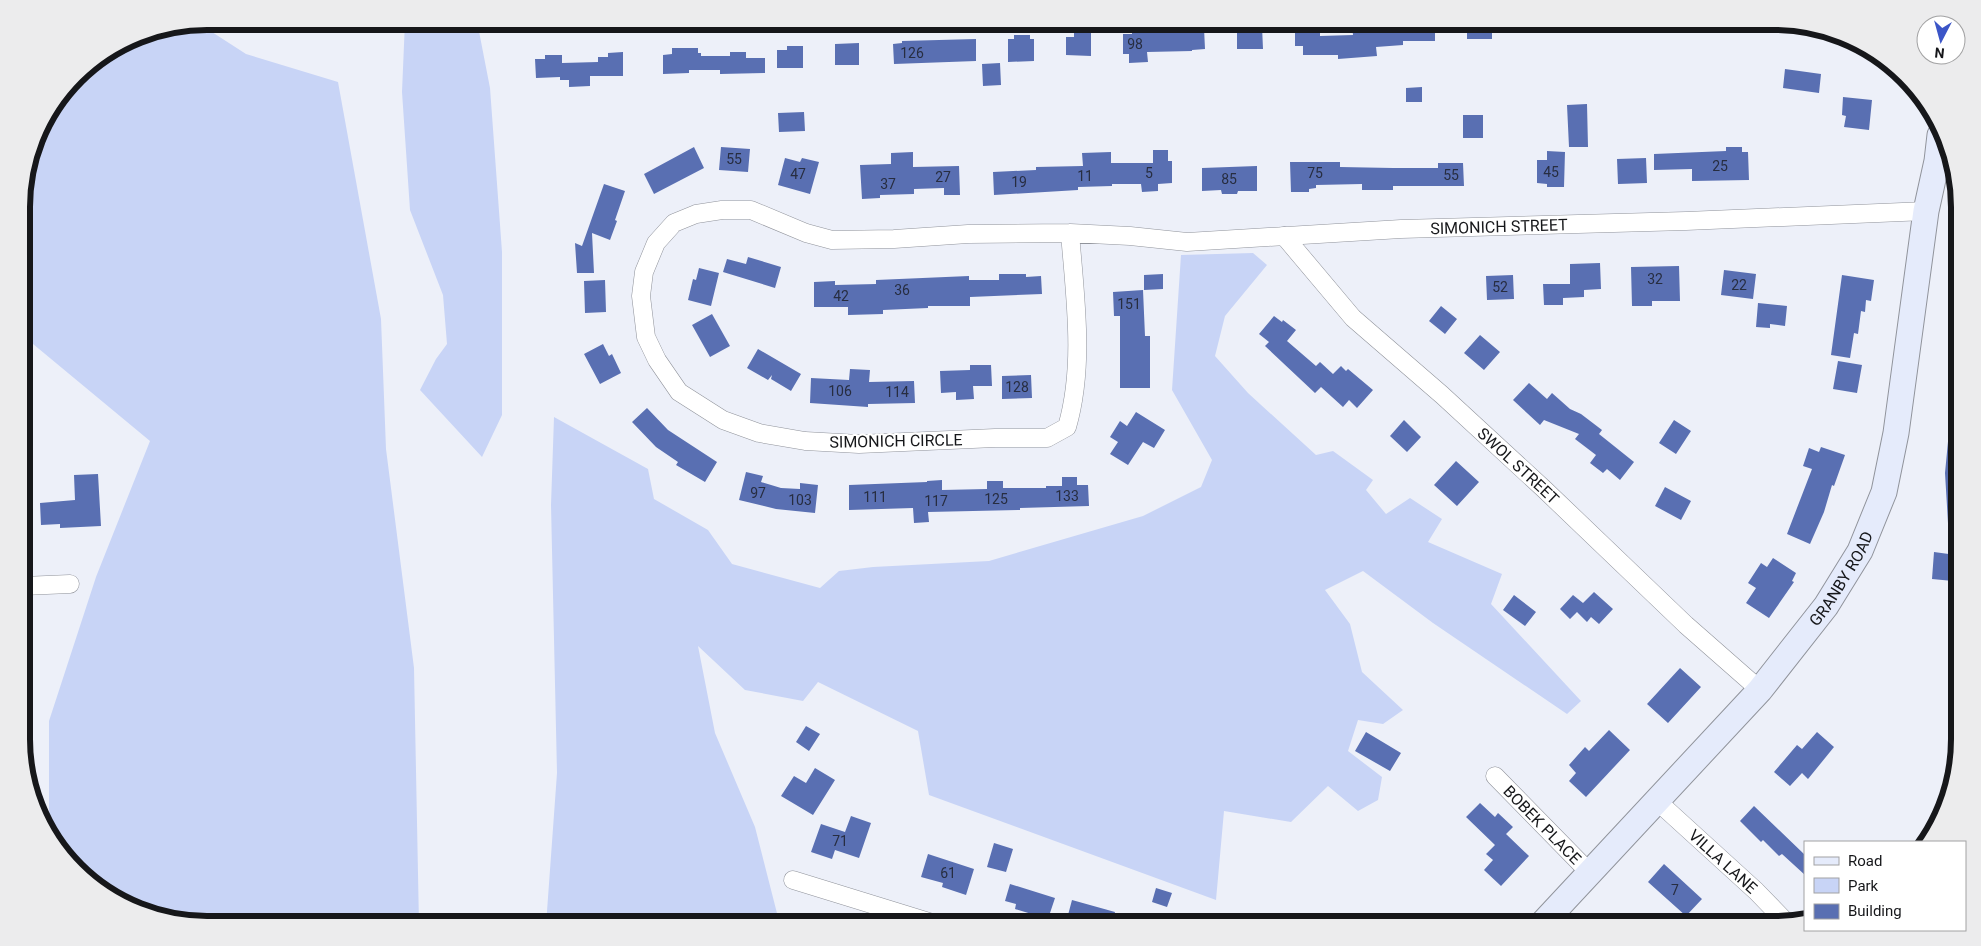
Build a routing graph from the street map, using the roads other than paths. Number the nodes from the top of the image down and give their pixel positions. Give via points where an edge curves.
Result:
1 (1943, 160) edge
2 (1926, 210) junction
3 (1070, 233) junction
4 (1284, 236) junction
5 (70, 584) dead end
6 (30, 586) edge
7 (1760, 690) junction
8 (1495, 776) dead end
9 (1656, 800) junction
10 (1590, 872) junction
11 (793, 880) dead end
12 (910, 916) edge
13 (1549, 916) edge
14 (1780, 916) edge

1 - 2 main road, GRANBY ROAD
2 - 4 street, SIMONICH STREET
2 - 7 main road, GRANBY ROAD via 1896,433 1884,492 1860,551 1826,606
3 - 3 street, SIMONICH CIRCLE via 1077,321 1076,382 1067,427 1048,438 859,444 805,442 759,433 723,420 679,392 646,337 641,296 644,272 656,243 674,223 696,214 751,210 832,240
3 - 4 street, SIMONICH STREET via 1187,242
4 - 7 street, SWOL STREET via 1353,318 1442,395 1686,626
5 - 6 street
7 - 9 main road, GRANBY ROAD
8 - 10 street, BOBEK PLACE
9 - 10 main road, GRANBY ROAD
9 - 14 street, VILLA LANE
10 - 13 main road, GRANBY ROAD
11 - 12 street

